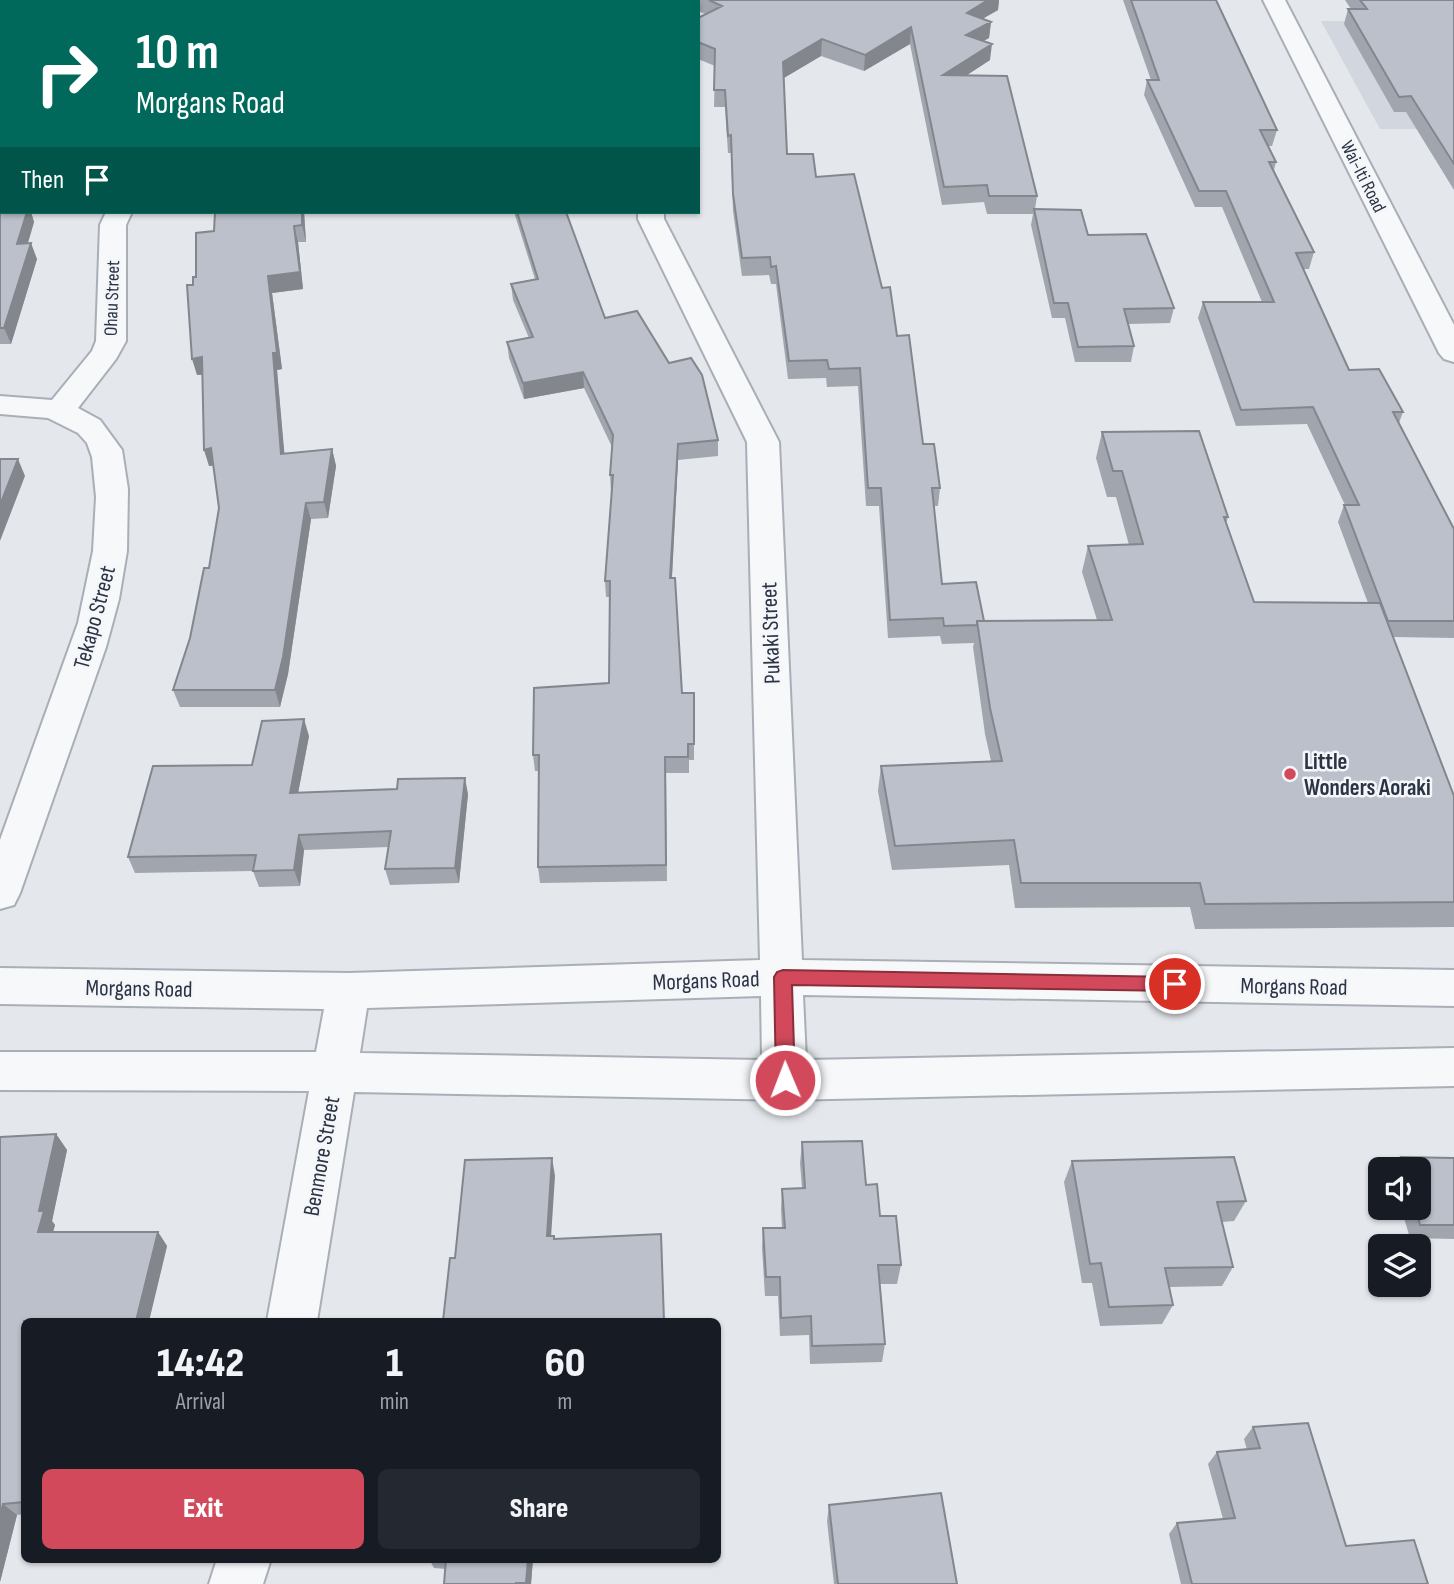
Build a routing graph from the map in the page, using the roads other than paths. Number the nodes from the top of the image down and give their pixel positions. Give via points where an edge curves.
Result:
1 (1274, 0) edge
2 (118, 214) edge
3 (651, 214) edge
4 (1454, 353) edge
5 (0, 405) edge
6 (60, 411) junction
7 (0, 893) edge
8 (783, 977) junction
9 (0, 986) edge
10 (1454, 988) edge
11 (349, 991) junction
12 (1454, 1067) edge
13 (0, 1071) edge
14 (335, 1072) junction
15 (785, 1080) junction
16 (293, 1318) edge
17 (243, 1563) edge
18 (236, 1584) edge

1 - 4 street, Wai-Iti Road
2 - 6 street, Ohau Street via 113,225 111,341
3 - 8 street, Pukaki Street via 763,442
5 - 6 street, Tekapo Street
6 - 7 street, Tekapo Street via 97,434 107,449 113,538 95,628
8 - 10 street, Morgans Road
8 - 11 street, Morgans Road
8 - 15 street, Pukaki Street
9 - 11 street, Morgans Road
11 - 14 street, Benmore Street
12 - 15 street
13 - 14 street
14 - 15 street
14 - 16 street, Benmore Street
17 - 18 street

